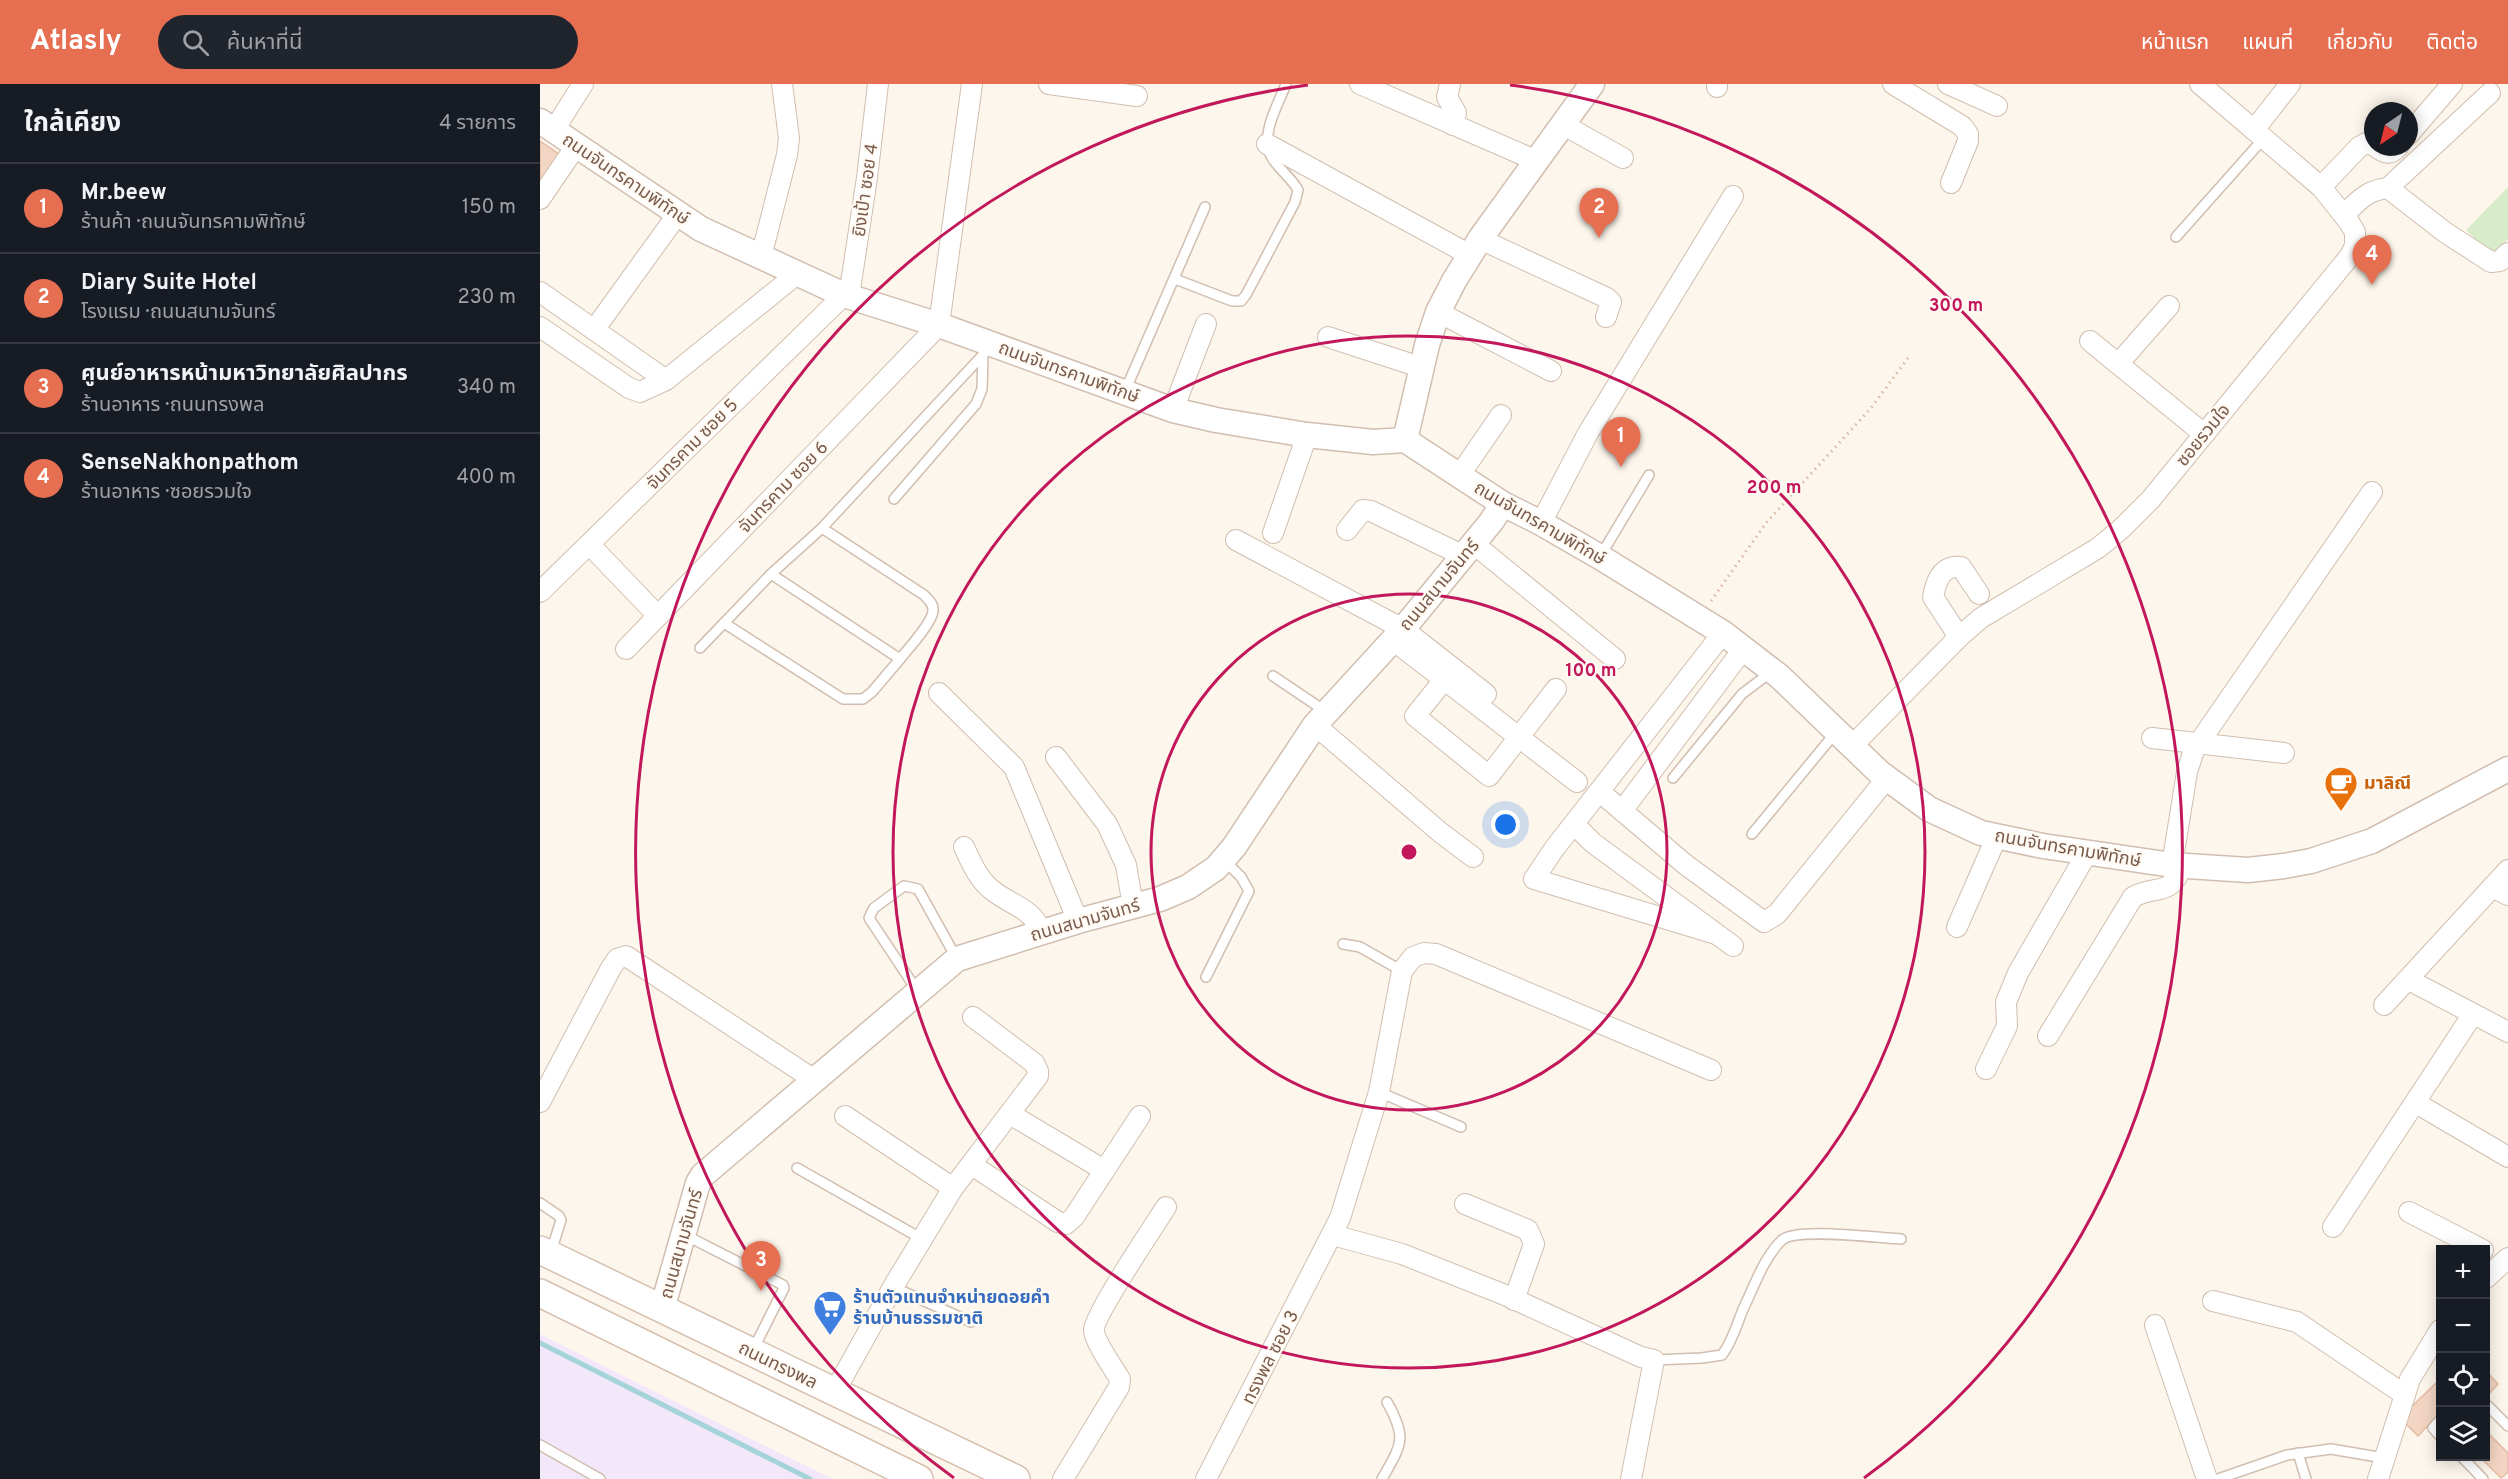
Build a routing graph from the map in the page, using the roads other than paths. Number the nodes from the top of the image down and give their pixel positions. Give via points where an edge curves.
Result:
1 (584, 84) edge
2 (782, 84) edge
3 (878, 84) edge
4 (972, 84) edge
5 (1049, 84) edge
6 (1286, 84) edge
7 (1360, 84) edge
8 (1450, 84) edge
9 (1592, 84) edge
10 (1893, 84) edge
11 (1948, 84) edge
12 (2200, 84) edge
13 (2290, 84) edge
14 (2452, 84) edge
15 (2490, 93) dead end
16 (1137, 96) dead end
17 (1997, 106) dead end
18 (1562, 124) junction
19 (2418, 124) edge
20 (547, 125) edge
21 (1453, 125) junction
22 (2259, 134) junction
23 (1268, 144) junction
24 (2364, 144) edge
25 (576, 146) junction
26 (1623, 158) dead end
27 (1536, 161) junction
28 (1951, 183) dead end
29 (2321, 187) junction
30 (2388, 188) junction
31 (1733, 196) dead end
32 (540, 199) edge
33 (1205, 207) dead end
34 (677, 214) junction
35 (2344, 215) junction
36 (2176, 237) dead end
37 (1475, 247) junction
38 (2508, 252) edge
39 (761, 257) junction
40 (797, 274) junction
41 (1175, 279) junction
42 (540, 292) edge
43 (846, 296) junction
44 (2169, 306) dead end
45 (1438, 312) junction
46 (1606, 317) dead end
47 (1206, 324) dead end
48 (939, 325) junction
49 (540, 327) edge
50 (594, 330) junction
51 (1328, 337) dead end
52 (2090, 341) dead end
53 (988, 350) junction
54 (2118, 364) junction
55 (1420, 367) junction
56 (1551, 371) dead end
57 (666, 380) junction
58 (1124, 393) junction
59 (1173, 410) junction
60 (1501, 415) dead end
61 (2204, 434) junction
62 (1307, 435) junction
63 (1405, 440) junction
64 (1459, 476) junction
65 (1649, 476) dead end
66 (2372, 492) dead end
67 (894, 499) dead end
68 (1503, 504) junction
69 (1540, 522) junction
70 (822, 528) junction
71 (1347, 530) dead end
72 (1273, 533) dead end
73 (1236, 540) dead end
74 (590, 545) junction
75 (1469, 550) junction
76 (1600, 557) junction
77 (771, 574) junction
78 (540, 592) edge
79 (1979, 594) dead end
80 (658, 616) junction
81 (724, 623) junction
82 (1723, 633) junction
83 (1398, 635) junction
84 (1959, 637) junction
85 (700, 648) dead end
86 (1744, 648) junction
87 (626, 649) dead end
88 (900, 659) junction
89 (1615, 659) dead end
90 (1773, 671) junction
91 (1273, 676) dead end
92 (1444, 680) junction
93 (1556, 689) dead end
94 (939, 693) dead end
95 (1486, 694) dead end
96 (1321, 719) junction
97 (1518, 737) junction
98 (1845, 738) junction
99 (2152, 738) dead end
100 (2198, 743) junction
101 (2284, 753) dead end
102 (1056, 757) dead end
103 (2508, 769) edge
104 (1673, 778) dead end
105 (1887, 778) junction
106 (1577, 782) dead end
107 (1600, 792) junction
108 (1622, 811) junction
109 (1574, 824) junction
110 (1752, 834) dead end
111 (1997, 836) junction
112 (964, 847) dead end
113 (2086, 853) junction
114 (1473, 857) dead end
115 (1224, 860) junction
116 (2177, 865) junction
117 (2508, 870) edge
118 (2500, 891) edge
119 (1133, 906) junction
120 (1078, 921) junction
121 (1957, 927) dead end
122 (1041, 932) junction
123 (1716, 934) junction
124 (1343, 944) dead end
125 (1733, 946) dead end
126 (957, 959) junction
127 (1402, 971) junction
128 (1206, 977) dead end
129 (2409, 980) junction
130 (918, 992) junction
131 (2384, 1005) dead end
132 (2473, 1014) junction
133 (973, 1017) dead end
134 (2508, 1032) edge
135 (2048, 1036) dead end
136 (1986, 1069) dead end
137 (1711, 1070) dead end
138 (816, 1081) junction
139 (1379, 1092) junction
140 (540, 1102) edge
141 (2416, 1103) junction
142 (1010, 1114) junction
143 (845, 1116) dead end
144 (1140, 1116) dead end
145 (1461, 1127) dead end
146 (2508, 1157) edge
147 (972, 1165) junction
148 (797, 1168) dead end
149 (1104, 1170) junction
150 (953, 1188) junction
151 (540, 1203) edge
152 (1465, 1204) dead end
153 (1166, 1207) dead end
154 (2409, 1212) dead end
155 (2333, 1227) dead end
156 (685, 1235) junction
157 (1333, 1235) junction
158 (922, 1239) junction
159 (1901, 1239) dead end
160 (2474, 1245) edge
161 (545, 1252) edge
162 (2490, 1252) edge
163 (2506, 1259) edge
164 (2490, 1274) edge
165 (893, 1287) junction
166 (540, 1293) edge
167 (1514, 1300) junction
168 (2213, 1301) dead end
169 (655, 1305) junction
170 (971, 1323) dead end
171 (2155, 1325) dead end
172 (2436, 1336) edge
173 (631, 1338) junction
174 (752, 1353) junction
175 (1654, 1360) junction
176 (834, 1393) junction
177 (2405, 1395) junction
178 (1387, 1402) dead end
179 (2489, 1407) edge
180 (2508, 1426) edge
181 (540, 1445) edge
182 (2298, 1453) junction
183 (2384, 1458) junction
184 (2466, 1461) edge
185 (600, 1479) edge
186 (919, 1479) edge
187 (1016, 1479) edge
188 (1063, 1479) edge
189 (1206, 1479) edge
190 (1382, 1479) edge
191 (1631, 1479) edge
192 (2207, 1479) edge
193 (2218, 1479) edge
194 (2306, 1479) edge
195 (2378, 1479) edge
196 (2483, 1479) edge

1 - 20 street
2 - 39 street via 789,138 787,155
3 - 43 street, ยิงเป้า ซอย 4
4 - 48 street
5 - 16 street
6 - 23 lane via 1267,134
7 - 21 street
8 - 21 street via 1447,97 1456,113
9 - 18 street
10 - 28 street via 1962,126 1968,134
11 - 17 street
12 - 22 street, ซอยรวมใจ
13 - 22 street
14 - 19 street
15 - 30 street
18 - 26 street
18 - 27 street
20 - 25 street, ถนนจันทรคามพิทักษ์
21 - 27 street
22 - 29 street, ซอยรวมใจ
22 - 36 lane
23 - 37 street
23 - 41 lane via 1272,157 1298,190 1246,295 1241,301 1232,301
24 - 29 street
25 - 32 street
25 - 34 street, ถนนจันทรคามพิทักษ์
27 - 37 street
29 - 35 street, ซอยรวมใจ
30 - 35 street via 2364,195
30 - 38 street via 2491,262 2500,261
31 - 69 street via 1588,433
33 - 41 lane
34 - 39 street, ถนนจันทรคามพิทักษ์
34 - 50 street
35 - 61 street, ซอยรวมใจ via 2355,232 2350,256
37 - 45 street
37 - 46 street via 1607,298 1611,308
39 - 40 street, ถนนจันทรคามพิทักษ์
40 - 43 street, ถนนจันทรคามพิทักษ์
40 - 57 street
41 - 58 lane
42 - 50 street
43 - 48 street, ถนนจันทรคามพิทักษ์
43 - 74 street, จันทรคาม ซอย 5
44 - 54 street
45 - 55 street
45 - 56 street
47 - 59 street
48 - 53 street, ถนนจันทรคามพิทักษ์
48 - 80 street, จันทรคาม ซอย 6
49 - 57 street via 635,391
50 - 57 street
51 - 55 street
52 - 54 street
53 - 58 street, ถนนจันทรคามพิทักษ์
53 - 67 lane via 976,404
53 - 70 lane
54 - 61 street
55 - 63 street
58 - 59 street, ถนนจันทรคามพิทักษ์
59 - 62 street, ถนนจันทรคามพิทักษ์
60 - 64 street
61 - 84 street, ซอยรวมใจ via 2151,499 2113,536 1981,618
62 - 63 street, ถนนจันทรคามพิทักษ์
62 - 72 street
63 - 64 street, ถนนจันทรคามพิทักษ์
64 - 68 street, ถนนจันทรคามพิทักษ์
65 - 76 lane
66 - 100 street
68 - 69 street, ถนนจันทรคามพิทักษ์
68 - 75 street, ถนนสนามจันทร์
69 - 76 street, ถนนจันทรคามพิทักษ์
70 - 77 lane
70 - 88 lane via 932,604 930,619
71 - 75 street via 1363,510 1371,511
73 - 83 street
74 - 78 street, จันทรคาม ซอย 5
74 - 80 street
75 - 83 street, ถนนสนามจันทร์
75 - 89 street
76 - 82 street, ถนนจันทรคามพิทักษ์
77 - 81 lane
77 - 88 lane
79 - 84 street via 1961,567 1952,566 1942,572 1935,584 1933,597
80 - 87 street, จันทรคาม ซอย 6
81 - 85 lane
81 - 88 lane via 843,699 863,699
82 - 86 street, ถนนจันทรคามพิทักษ์
82 - 107 street
83 - 92 street
83 - 95 street
83 - 96 street, ถนนสนามจันทร์
84 - 98 street, ซอยรวมใจ
86 - 90 street, ถนนจันทรคามพิทักษ์
86 - 108 street
90 - 98 street, ถนนจันทรคามพิทักษ์
90 - 104 lane via 1742,694
91 - 96 lane
92 - 97 street
92 - 97 street via 1415,716 1490,776
93 - 97 street
94 - 120 street via 1014,766
96 - 114 street via 1441,833
96 - 115 street, ถนนสนามจันทร์
97 - 106 street
98 - 105 street, ถนนจันทรคามพิทักษ์
98 - 110 lane
99 - 100 street
100 - 101 street
100 - 116 street via 2187,772
102 - 119 street via 1107,824 1126,865
103 - 116 street, ถนนจันทรคามพิทักษ์ via 2372,841 2312,861 2248,870
105 - 108 street via 1777,914 1764,922 1686,865
105 - 111 street, ถนนจันทรคามพิทักษ์ via 1929,809 1981,833
107 - 108 street
107 - 109 street
109 - 123 street via 1593,843
109 - 123 street via 1534,879
111 - 113 street, ถนนจันทรคามพิทักษ์
111 - 121 street
112 - 122 street via 981,879 1029,913
113 - 116 street, ถนนจันทรคามพิทักษ์
113 - 136 street via 2018,973 2006,1002 2007,1026
115 - 119 street, ถนนสนามจันทร์ via 1188,887
115 - 128 lane via 1249,891
116 - 135 street via 2177,880 2171,886 2133,897
117 - 118 street
118 - 129 street
119 - 120 street, ถนนสนามจันทร์
120 - 122 street, ถนนสนามจันทร์
122 - 126 street, ถนนสนามจันทร์
123 - 125 street
124 - 127 lane via 1360,947
126 - 130 street, ถนนสนามจันทร์
126 - 130 lane via 918,889 904,886 874,908 869,918
127 - 137 street via 1413,957 1436,954
127 - 139 street, ทรงพล ซอย 3
129 - 131 street
129 - 132 street
130 - 138 street, ถนนสนามจันทร์
132 - 134 street
132 - 141 street
133 - 142 street via 1034,1063 1038,1071
138 - 140 street via 626,956 617,959 611,968
138 - 156 street, ถนนสนามจันทร์ via 703,1175
139 - 145 lane
139 - 157 street, ทรงพล ซอย 3
141 - 146 street
141 - 155 street
142 - 147 street
142 - 149 street
143 - 150 street
144 - 149 street
147 - 149 street via 1061,1224 1074,1217
147 - 150 street
148 - 158 lane
150 - 158 street
151 - 161 lane via 561,1220
152 - 167 street via 1528,1230 1533,1239
153 - 188 street via 1095,1326 1095,1334 1120,1379 1119,1387
154 - 160 street
156 - 169 street, ถนนสนามจันทร์
156 - 174 lane via 783,1285
157 - 167 street via 1402,1254
157 - 189 street, ทรงพล ซอย 3
158 - 165 street
159 - 175 lane via 1800,1233 1784,1238 1773,1250 1744,1307 1731,1344 1722,1355
161 - 169 main road, ถนนทรงพล
162 - 163 street
163 - 164 street
165 - 170 lane
165 - 176 street
166 - 173 main road
167 - 175 street
168 - 177 street via 2297,1322
169 - 173 main road
169 - 174 main road, ถนนทรงพล
171 - 192 street
172 - 177 street
173 - 186 main road
174 - 176 main road, ถนนทรงพล
175 - 191 street
176 - 187 main road, ถนนทรงพล
177 - 183 street
178 - 190 lane via 1397,1419 1401,1445
179 - 180 lane
181 - 185 lane
182 - 183 lane via 2331,1449
182 - 193 lane
182 - 194 lane
183 - 195 street
184 - 196 lane

